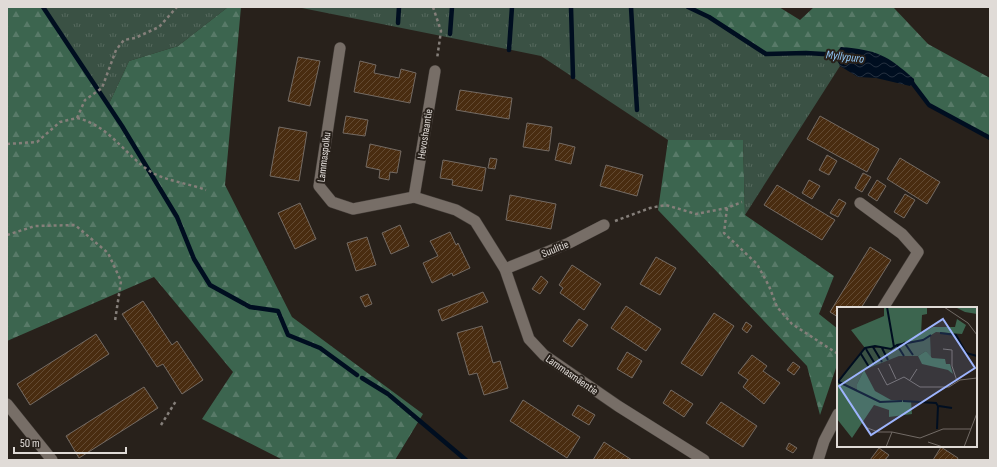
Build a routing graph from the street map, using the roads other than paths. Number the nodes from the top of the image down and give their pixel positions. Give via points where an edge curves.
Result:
1 (340, 48) dead end
2 (435, 71) road end
3 (414, 197) junction
4 (860, 203) dead end
5 (604, 225) road end
6 (505, 269) junction
7 (884, 307) edge
8 (7, 404) edge
9 (837, 416) edge
10 (52, 460) edge
11 (704, 460) edge
12 (818, 460) edge

1 - 3 street, Lammaspolku via 319,186 332,202 353,209
2 - 3 street, Hevoshaantie
3 - 6 street, Lammasmäentie via 456,210 475,222
4 - 7 street via 902,234 918,252
5 - 6 street, Suulitie via 569,243
6 - 11 street, Lammasmäentie via 529,339 544,356
8 - 10 street
9 - 12 street via 824,441

